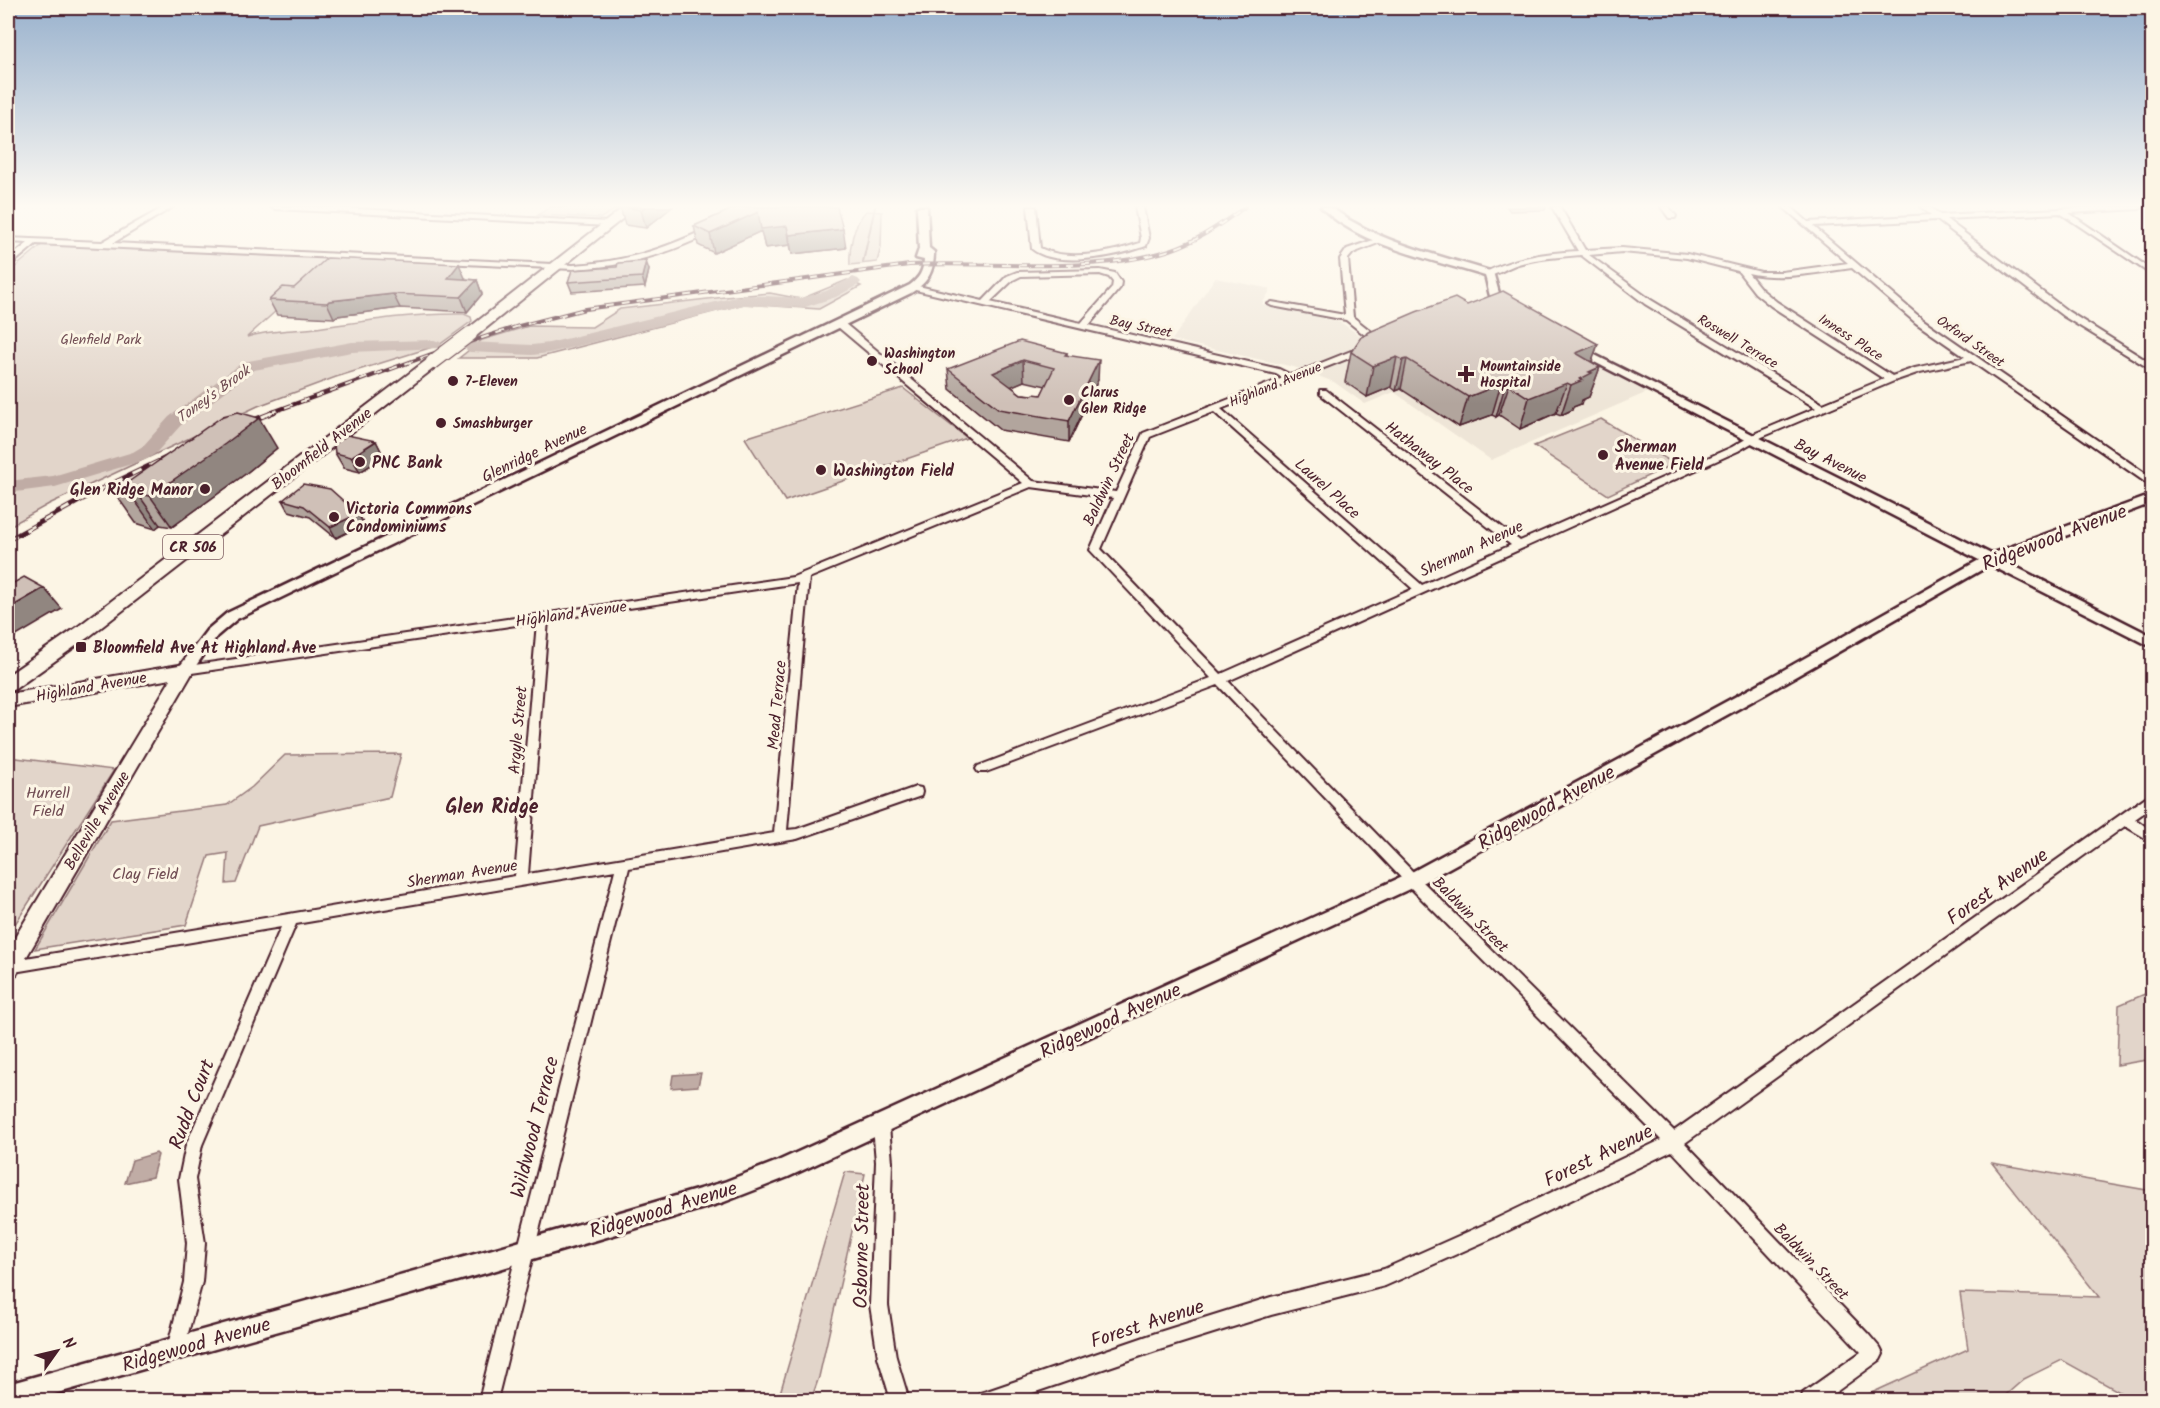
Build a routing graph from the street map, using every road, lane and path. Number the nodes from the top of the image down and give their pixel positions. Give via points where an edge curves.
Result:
1 (550, 273) edge
2 (926, 273) edge
3 (1050, 273) edge
4 (1103, 273) edge
5 (1345, 273) edge
6 (1485, 273) edge
7 (1610, 273) edge
8 (1743, 273) edge
9 (1759, 273) edge
10 (1784, 273) edge
11 (1863, 273) edge
12 (2012, 273) edge
13 (1489, 274) joint
14 (914, 287) junction
15 (984, 304) junction
16 (1272, 304) dead end
17 (1511, 315) edge
18 (1349, 318) junction
19 (840, 325) junction
20 (1083, 327) junction
21 (1566, 343) edge
22 (1973, 358) junction
23 (2152, 367) edge
24 (1290, 378) junction
25 (1891, 380) junction
26 (1323, 392) dead end
27 (1215, 408) junction
28 (1823, 408) junction
29 (1170, 426) joint
30 (1753, 439) junction
31 (2152, 482) edge
32 (1030, 484) junction
33 (1119, 496) junction
34 (2152, 499) edge
35 (1518, 545) junction
36 (1989, 560) junction
37 (804, 576) junction
38 (1421, 590) junction
39 (543, 618) junction
40 (2152, 642) edge
41 (185, 670) junction
42 (1219, 680) junction
43 (8, 684) edge
44 (8, 700) edge
45 (982, 769) dead end
46 (916, 792) dead end
47 (2152, 800) edge
48 (2125, 820) junction
49 (780, 837) junction
50 (2152, 837) edge
51 (622, 865) junction
52 (1412, 880) junction
53 (521, 881) junction
54 (291, 920) junction
55 (8, 968) edge
56 (873, 1129) junction
57 (1673, 1142) junction
58 (525, 1251) junction
59 (176, 1349) junction
60 (8, 1396) edge
61 (488, 1401) edge
62 (900, 1401) edge
63 (987, 1401) edge
64 (1810, 1401) edge

1 - 43 main road, Bloomfield Avenue / CR 506, bridge via 82,632
2 - 14 street via 922,283
3 - 15 street via 1010,278
4 - 20 street via 1112,275 1116,288
5 - 18 street
6 - 13 street
7 - 28 street, Roswell Terrace via 1648,302
8 - 25 street, Inness Place via 1774,304
9 - 10 street
11 - 22 street, Oxford Street via 1919,321
12 - 23 street via 2066,314
13 - 17 street via 1493,304
14 - 15 street, Bay Street
14 - 19 street, Glenridge Avenue
15 - 20 street, Bay Street
16 - 18 street
18 - 24 street, Highland Avenue via 1383,342
19 - 32 street
19 - 41 street, Glenridge Avenue via 232,616 212,633
20 - 24 street, Bay Street via 1279,372
21 - 30 street, Bay Avenue
22 - 25 street, Sherman Avenue
22 - 31 street, Oxford Street
24 - 27 street, Highland Avenue
25 - 28 street, Sherman Avenue
26 - 35 street, Hathaway Place
27 - 29 street, Highland Avenue
27 - 38 street, Laurel Place
28 - 30 street, Sherman Avenue
29 - 33 street, Baldwin Street via 1146,435
30 - 35 street, Sherman Avenue
30 - 36 street, Bay Avenue
32 - 33 street, Highland Avenue
32 - 37 street, Highland Avenue
33 - 42 street, Baldwin Street via 1095,550
34 - 36 street, Ridgewood Avenue
35 - 38 street, Sherman Avenue
36 - 40 street, Bay Avenue
36 - 52 street, Ridgewood Avenue
37 - 39 street, Highland Avenue
37 - 49 street, Mead Terrace
38 - 42 street, Sherman Avenue
39 - 41 street, Highland Avenue
39 - 53 street, Argyle Street
41 - 44 main road, Highland Avenue
41 - 55 main road, Belleville Avenue
42 - 45 street, Sherman Avenue
42 - 52 street, Baldwin Street
46 - 49 street, Sherman Avenue
47 - 48 street, Forest Avenue
48 - 50 street
48 - 57 street, Forest Avenue
49 - 51 street, Sherman Avenue
51 - 53 street, Sherman Avenue
51 - 58 street, Wildwood Terrace
52 - 56 street, Ridgewood Avenue
52 - 57 street, Baldwin Street
53 - 54 street, Sherman Avenue
54 - 55 street, Sherman Avenue
54 - 59 street, Rudd Court via 194,1145 187,1179 196,1243 193,1282
56 - 58 street, Ridgewood Avenue via 724,1192
56 - 62 street, Osborne Street via 884,1162 879,1305 887,1357
57 - 63 street, Forest Avenue via 1385,1277 1271,1306 1145,1345
57 - 64 street, Baldwin Street via 1874,1354
58 - 59 street, Ridgewood Avenue
58 - 61 street, Wildwood Terrace
59 - 60 street, Ridgewood Avenue

